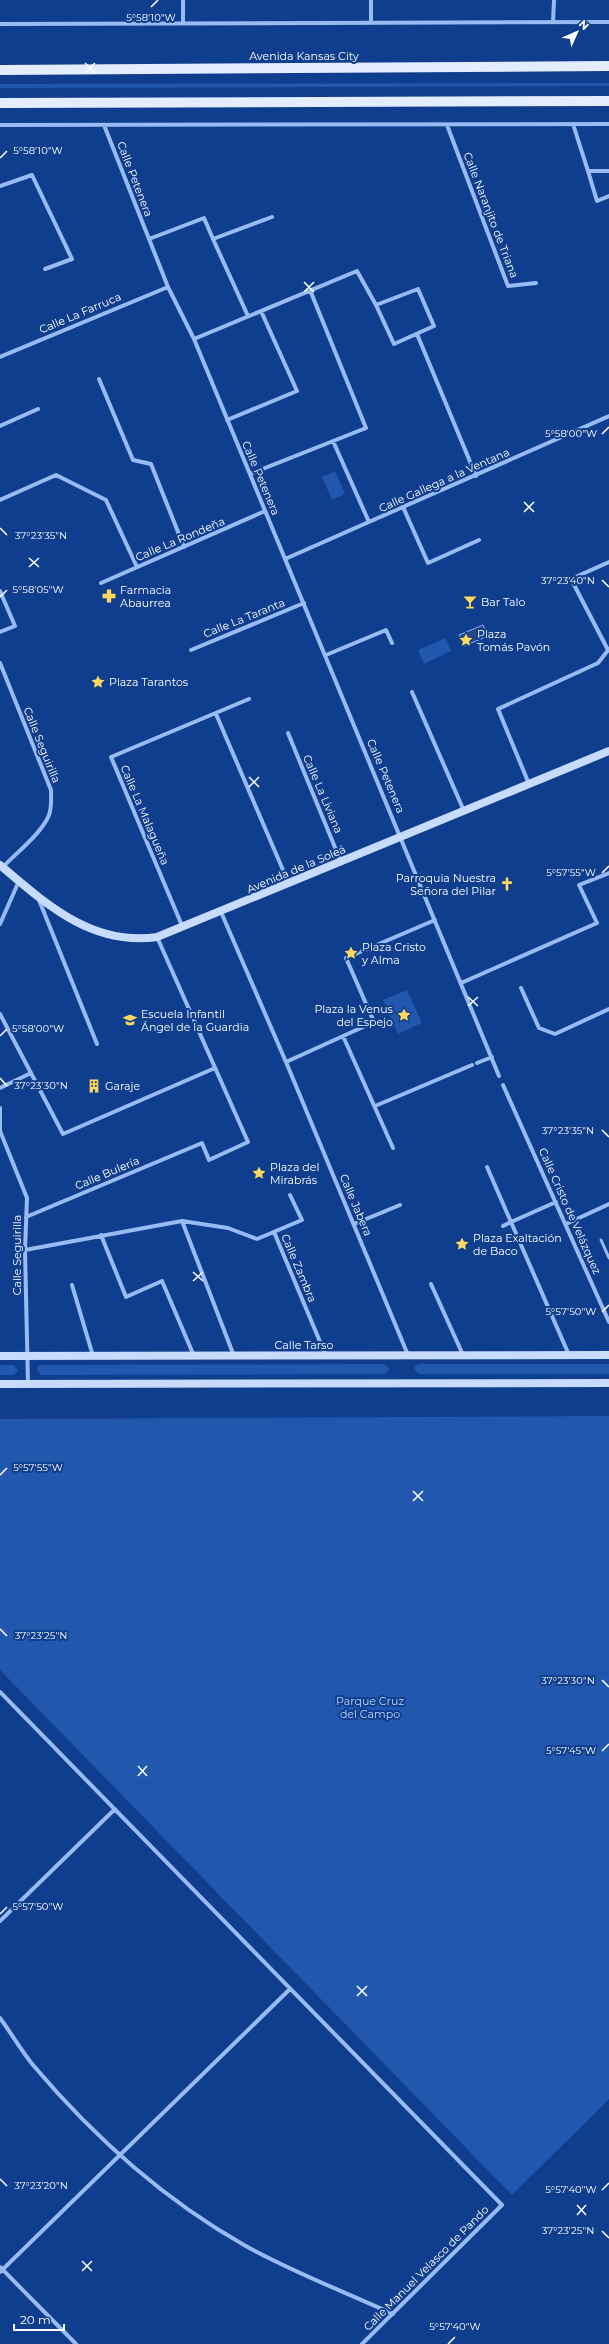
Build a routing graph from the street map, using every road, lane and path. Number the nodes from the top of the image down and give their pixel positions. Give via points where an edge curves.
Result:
1 (183, 0) edge
2 (371, 0) edge
3 (554, 0) edge
4 (553, 22) junction
5 (609, 22) edge
6 (183, 23) junction
7 (371, 23) junction
8 (0, 24) edge
9 (609, 66) edge
10 (0, 70) edge
11 (609, 102) edge
12 (0, 103) edge
13 (573, 124) junction
14 (609, 124) edge
15 (0, 125) edge
16 (104, 125) junction
17 (447, 125) junction
18 (588, 171) junction
19 (609, 171) edge
20 (0, 186) edge
21 (609, 196) edge
22 (272, 217) dead end
23 (149, 238) junction
24 (213, 239) junction
25 (45, 269) dead end
26 (536, 283) dead end
27 (168, 287) junction
28 (310, 290) junction
29 (376, 305) junction
30 (261, 311) junction
31 (248, 316) junction
32 (417, 334) junction
33 (194, 340) junction
34 (0, 358) edge
35 (99, 379) dead end
36 (38, 409) dead end
37 (609, 416) edge
38 (227, 420) junction
39 (0, 426) edge
40 (333, 441) junction
41 (250, 474) junction
42 (476, 476) junction
43 (0, 500) edge
44 (403, 507) junction
45 (265, 511) junction
46 (369, 522) junction
47 (479, 540) dead end
48 (184, 547) junction
49 (285, 559) junction
50 (609, 562) edge
51 (137, 567) junction
52 (101, 584) dead end
53 (0, 591) edge
54 (304, 603) junction
55 (0, 632) edge
56 (392, 643) dead end
57 (191, 650) dead end
58 (608, 650) edge
59 (326, 656) junction
60 (0, 664) edge
61 (412, 692) dead end
62 (249, 700) dead end
63 (216, 714) junction
64 (288, 733) dead end
65 (609, 751) edge
66 (529, 784) junction
67 (464, 811) junction
68 (402, 837) junction
69 (341, 862) junction
70 (2, 866) edge
71 (609, 873) edge
72 (19, 881) junction
73 (289, 884) junction
74 (38, 895) junction
75 (221, 912) junction
76 (436, 920) junction
77 (0, 924) edge
78 (183, 928) junction
79 (157, 937) junction
80 (461, 983) junction
81 (521, 988) dead end
82 (609, 1009) edge
83 (0, 1014) edge
84 (343, 1036) junction
85 (97, 1044) dead end
86 (492, 1057) junction
87 (286, 1062) junction
88 (477, 1063) dead end
89 (472, 1065) dead end
90 (215, 1068) junction
91 (31, 1073) junction
92 (500, 1076) dead end
93 (503, 1085) dead end
94 (0, 1088) edge
95 (375, 1106) junction
96 (0, 1108) edge
97 (0, 1131) edge
98 (394, 1148) dead end
99 (487, 1167) dead end
100 (290, 1195) dead end
101 (556, 1202) junction
102 (609, 1204) edge
103 (400, 1205) dead end
104 (26, 1217) junction
105 (182, 1221) junction
106 (511, 1222) junction
107 (354, 1224) junction
108 (566, 1224) junction
109 (503, 1226) dead end
110 (274, 1232) junction
111 (101, 1235) junction
112 (601, 1240) dead end
113 (26, 1250) junction
114 (609, 1258) edge
115 (431, 1284) dead end
116 (72, 1285) dead end
117 (609, 1322) edge
118 (408, 1355) junction
119 (463, 1355) junction
120 (569, 1355) junction
121 (609, 1355) edge
122 (0, 1356) edge
123 (27, 1356) junction
124 (93, 1356) junction
125 (194, 1356) junction
126 (234, 1356) junction
127 (326, 1356) junction
128 (609, 1382) edge
129 (0, 1384) edge
130 (28, 1384) junction
131 (0, 1692) edge
132 (115, 1809) junction
133 (0, 1921) edge
134 (290, 1989) junction
135 (0, 2018) edge
136 (119, 2156) junction
137 (1, 2270) edge
138 (393, 2314) junction
139 (76, 2344) edge
140 (362, 2344) edge

1 - 6 street
2 - 7 street
3 - 4 street
4 - 5 street
4 - 7 street
6 - 7 street
6 - 8 street
9 - 10 main road, Avenida Kansas City
11 - 12 main road
13 - 14 street
13 - 17 street
13 - 18 street
15 - 16 street
16 - 17 street
16 - 23 street, Calle Petenera
17 - 26 street, Calle Naranjito de Triana via 508,286
18 - 19 street
18 - 21 street via 597,201
20 - 25 street via 32,175 72,259
22 - 24 street
23 - 24 street via 204,218
23 - 27 street, Calle Petenera
24 - 31 street
27 - 33 street, Calle Petenera
27 - 34 street, Calle La Farruca
28 - 29 street via 357,270
28 - 30 street
28 - 40 street via 366,428
29 - 32 street via 394,344
29 - 32 street via 418,290 434,326
30 - 31 street
30 - 38 street via 297,392
31 - 33 street
32 - 42 street
33 - 38 street, Calle Petenera
35 - 48 street via 133,460 151,464
36 - 39 street
37 - 42 street, Calle Gallega a la Ventana
38 - 41 street, Calle Petenera
40 - 41 street
40 - 46 street
41 - 45 street, Calle Petenera
42 - 44 street, Calle Gallega a la Ventana
43 - 51 street via 56,475 106,500
44 - 46 street, Calle Gallega a la Ventana
44 - 47 street via 428,563
45 - 48 street, Calle La Rondeña
45 - 49 street, Calle Petenera
46 - 49 street, Calle Gallega a la Ventana
48 - 51 street, Calle La Rondeña
49 - 54 street, Calle Petenera
50 - 58 street via 571,579
51 - 52 street, Calle La Rondeña
53 - 55 street via 15,626
54 - 57 street, Calle La Taranta
54 - 59 street, Calle Petenera
56 - 59 street via 386,630
58 - 66 street via 598,663 498,709
59 - 68 street, Calle Petenera
60 - 70 street, Calle Seguirilla via 51,790 52,803 48,816 38,830
61 - 67 street
62 - 63 street, Calle La Malagueña
63 - 73 street
63 - 78 street, Calle La Malagueña via 111,757
64 - 69 street, Calle La Liviana
65 - 66 street, Avenida de la Soleá
66 - 67 street, Avenida de la Soleá
67 - 68 street, Avenida de la Soleá
68 - 69 street, Avenida de la Soleá
68 - 76 street
69 - 73 street, Avenida de la Soleá
70 - 72 street, Avenida de la Soleá
71 - 80 street via 580,885 596,923
72 - 74 street, Avenida de la Soleá
72 - 77 street
73 - 75 street, Avenida de la Soleá
74 - 79 street, Avenida de la Soleá via 94,931 138,940
74 - 85 street
75 - 78 street, Avenida de la Soleá
75 - 87 street, Calle Jabera
76 - 80 street
76 - 84 street via 346,958 374,1022
78 - 79 street, Avenida de la Soleá
79 - 90 street
80 - 86 street
81 - 82 street via 539,1028 554,1034
83 - 91 street
84 - 87 street
84 - 95 street
86 - 88 street
86 - 92 street
87 - 107 street, Calle Jabera
89 - 95 street
90 - 91 street via 64,1134
90 - 104 street, Calle Bulería via 248,1142 209,1160 202,1143
91 - 94 street
93 - 101 street, Calle Cristo de Velázquez
95 - 98 street
96 - 97 street
97 - 104 street, Calle Seguirilla via 28,1198
99 - 106 street
100 - 110 street via 302,1220
101 - 106 street
101 - 108 street, Calle Cristo de Velázquez
102 - 108 street
103 - 107 street
104 - 113 street, Calle Seguirilla
105 - 110 street, Calle Zambra via 228,1228 257,1239
105 - 111 street, Calle Zambra
105 - 126 street
106 - 109 street
106 - 120 street
107 - 118 street, Calle Jabera
108 - 117 street, Calle Cristo de Velázquez
110 - 127 street, Calle Zambra
111 - 113 street, Calle Zambra
111 - 125 street via 126,1297 162,1281
112 - 114 lane
113 - 123 street, Calle Seguirilla
115 - 119 street
116 - 124 street
118 - 119 street, Calle Tarso
118 - 127 street, Calle Tarso
119 - 120 street, Calle Tarso
120 - 121 street, Calle Tarso
122 - 123 street, Calle Tarso
123 - 124 street, Calle Tarso
123 - 130 street, Calle Seguirilla
124 - 125 street, Calle Tarso
125 - 126 street, Calle Tarso
126 - 127 street, Calle Tarso
128 - 130 street
129 - 130 street
131 - 132 street
132 - 133 street
132 - 134 street
134 - 136 street
134 - 138 street, Calle Manuel Velasco de Pando via 502,2206
135 - 136 street via 32,2064
136 - 137 street
136 - 138 street via 191,2211 244,2245 301,2274
137 - 139 street
138 - 140 street, Calle Manuel Velasco de Pando

